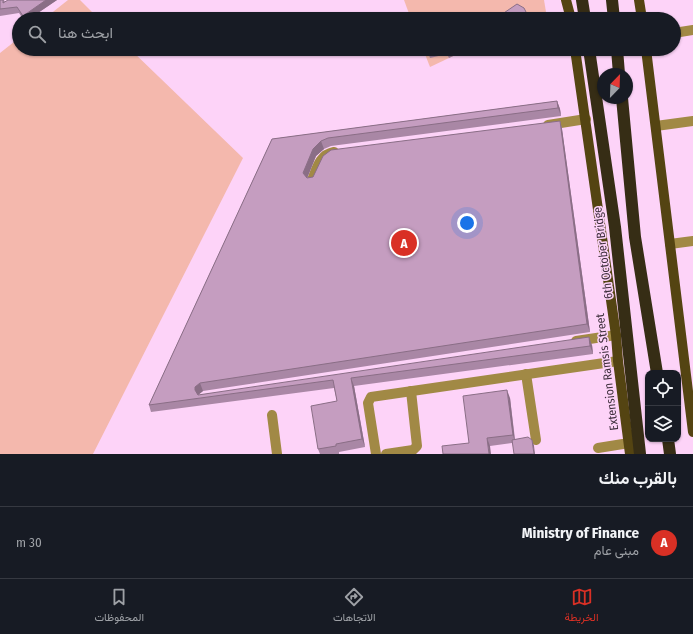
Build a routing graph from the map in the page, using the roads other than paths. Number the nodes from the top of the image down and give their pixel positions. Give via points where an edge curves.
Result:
1 (566, 0) edge
2 (582, 0) edge
3 (612, 0) edge
4 (639, 0) edge
5 (569, 12) edge
6 (584, 12) edge
7 (613, 12) edge
8 (641, 12) edge
9 (693, 30) edge
10 (681, 32) edge
11 (576, 56) edge
12 (590, 56) edge
13 (618, 56) edge
14 (647, 56) edge
15 (619, 68) edge
16 (623, 104) edge
17 (586, 119) junction
18 (693, 121) edge
19 (538, 126) edge
20 (656, 126) junction
21 (348, 150) edge
22 (312, 180) edge
23 (693, 241) edge
24 (670, 244) junction
25 (616, 335) junction
26 (568, 342) edge
27 (618, 361) junction
28 (657, 370) edge
29 (526, 374) junction
30 (690, 386) edge
31 (411, 391) junction
32 (272, 415) dead end
33 (693, 432) edge
34 (536, 440) dead end
35 (668, 442) edge
36 (629, 443) junction
37 (598, 448) dead end
38 (277, 454) edge
39 (376, 454) edge
40 (386, 454) edge
41 (630, 454) edge
42 (640, 454) edge
43 (670, 454) edge

1 - 5 main road
2 - 6 highway
3 - 7 highway
4 - 8 main road
9 - 10 street
11 - 17 main road, Extension Ramsis Street
12 - 42 highway, 6th October Bridge via 615,227
13 - 15 highway
14 - 20 main road
16 - 28 highway via 635,238
17 - 19 street
17 - 25 main road, Extension Ramsis Street
18 - 20 street
20 - 24 main road
21 - 22 street via 326,154 319,162
23 - 24 street
24 - 30 main road
25 - 26 street
25 - 27 main road, Extension Ramsis Street
27 - 29 street
27 - 36 main road, Extension Ramsis Street
29 - 31 street
29 - 34 street
30 - 33 main road
31 - 39 street via 368,399
31 - 40 street via 417,446 413,450
32 - 38 street
35 - 43 highway
36 - 37 street
36 - 41 main road, Extension Ramsis Street

